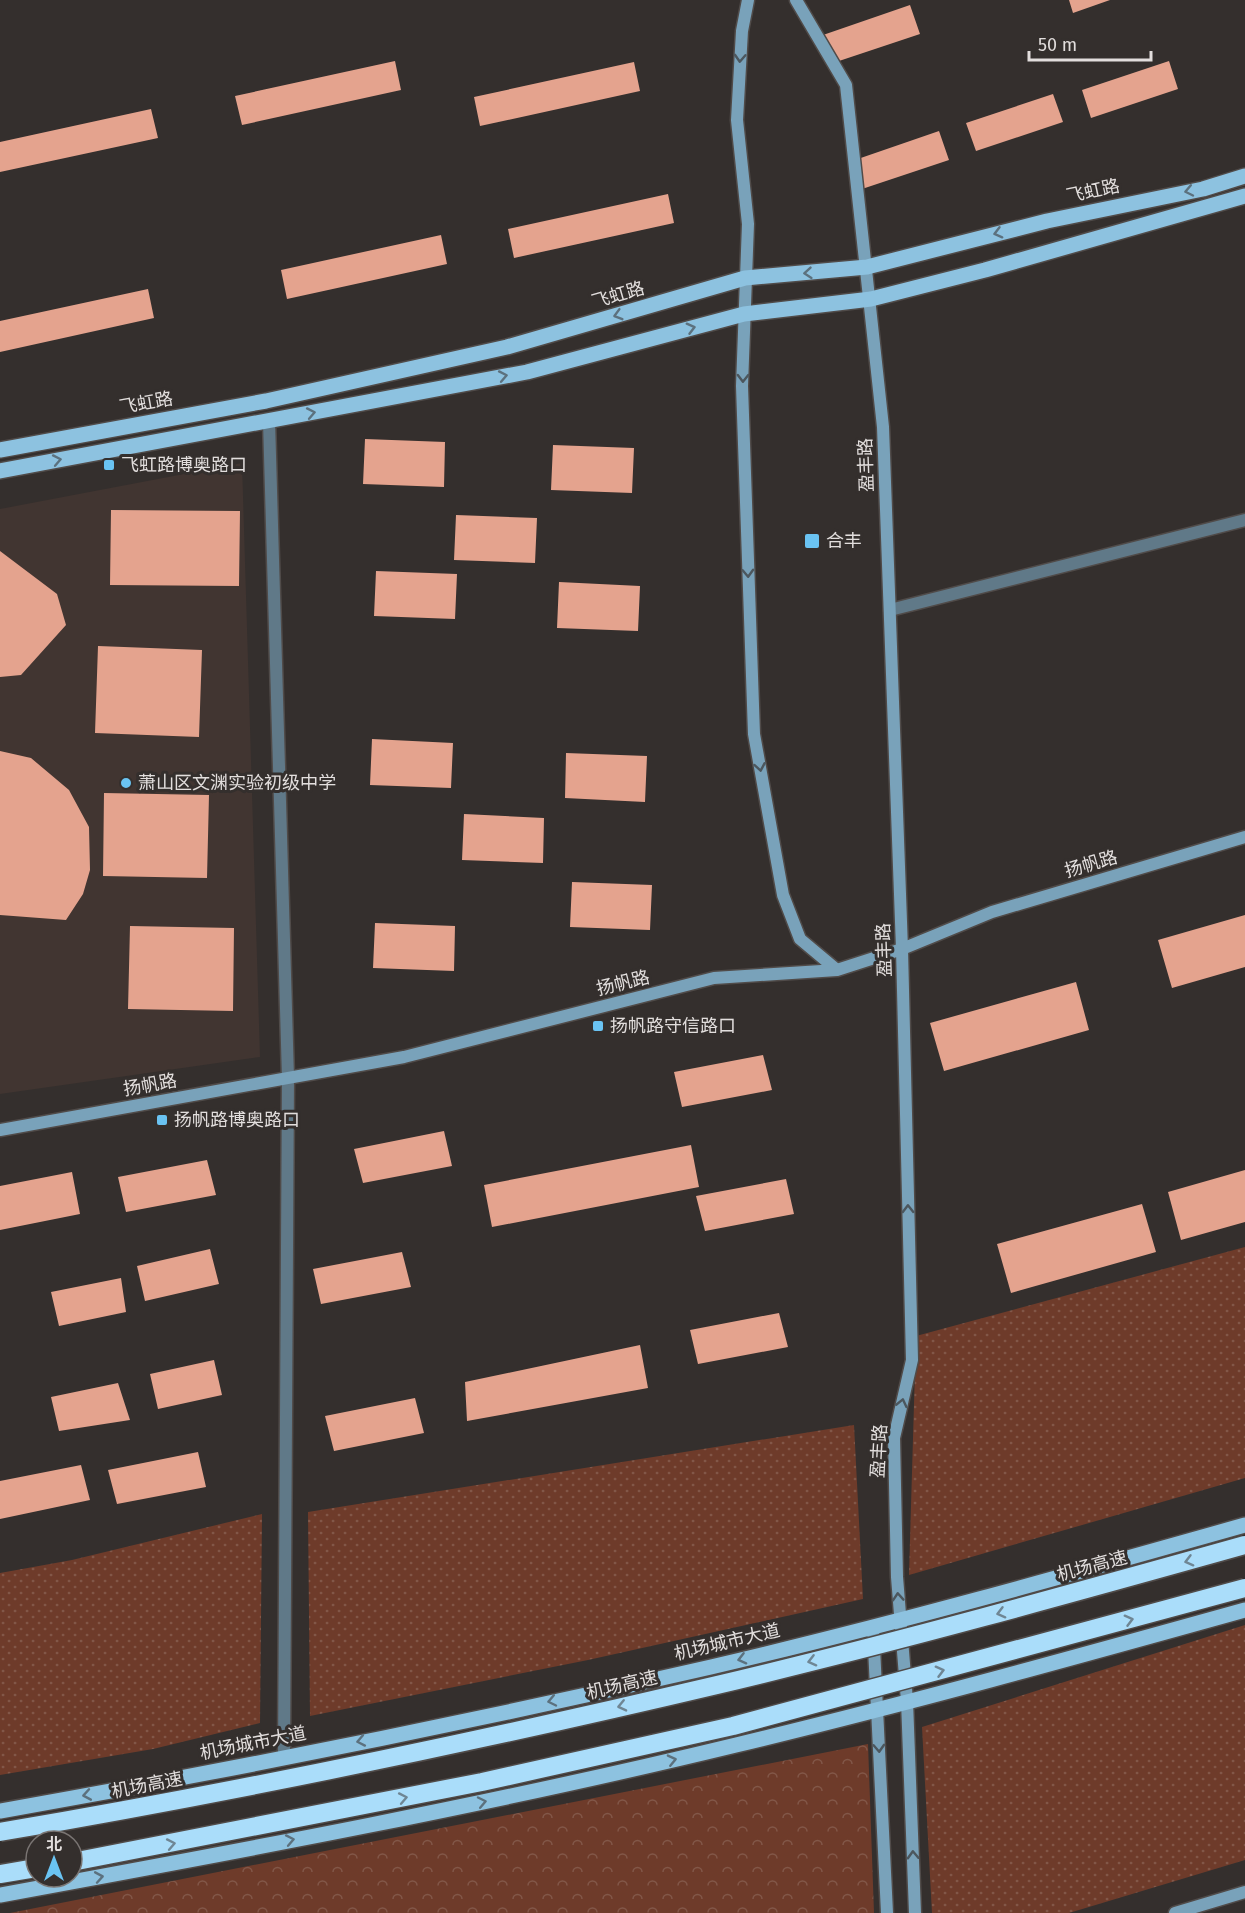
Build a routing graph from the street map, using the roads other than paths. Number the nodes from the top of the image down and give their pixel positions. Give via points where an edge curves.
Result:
1 (747, 0) edge
2 (796, 0) edge
3 (1245, 176) edge
4 (1245, 196) edge
5 (867, 267) junction
6 (745, 278) junction
7 (871, 299) junction
8 (744, 314) junction
9 (269, 421) junction
10 (0, 450) edge
11 (0, 471) edge
12 (1245, 519) edge
13 (890, 610) junction
14 (1245, 837) edge
15 (902, 949) junction
16 (837, 970) junction
17 (288, 1078) junction
18 (0, 1130) edge
19 (1245, 1525) edge
20 (1245, 1545) edge
21 (1245, 1588) edge
22 (1245, 1610) edge
23 (900, 1620) junction
24 (873, 1627) junction
25 (907, 1701) junction
26 (877, 1709) junction
27 (284, 1757) junction
28 (0, 1811) edge
29 (0, 1832) edge
30 (84, 1860) edge
31 (24, 1870) edge
32 (0, 1874) edge
33 (1245, 1892) edge
34 (0, 1895) edge
35 (887, 1913) edge
36 (915, 1913) edge
37 (1175, 1913) edge

1 -> 6 main road via 741,31 737,120 748,224
2 - 5 main road, 盈丰路 via 846,85
3 -> 5 main road, 飞虹路 via 1203,189 1047,220
4 - 7 main road
5 -> 6 main road, 飞虹路
5 - 7 main road, 盈丰路
6 - 8 main road
6 -> 10 main road, 飞虹路 via 507,347 266,401
7 - 8 main road
7 - 13 main road, 盈丰路 via 883,427
9 -> 8 main road via 527,372
8 -> 16 main road via 742,386 754,734 783,895 800,939
11 -> 9 main road
9 - 17 street
12 - 13 street
13 - 15 main road, 盈丰路
14 - 15 main road, 扬帆路 via 992,912
15 - 16 main road, 扬帆路
23 -> 15 main road, 盈丰路 via 894,1438 912,1360
16 - 17 main road, 扬帆路 via 714,978 404,1057
17 - 18 main road, 扬帆路
17 - 27 street
19 - 23 main road, 机场城市大道
20 -> 29 highway, 机场高速, bridge via 719,1684 473,1740 138,1809
30 -> 21 highway, bridge via 482,1782 733,1726
22 - 25 main road
23 - 24 main road, 机场城市大道
23 - 25 main road, 盈丰路
24 - 26 main road
24 -> 27 main road, 机场城市大道 via 711,1667
25 - 26 main road
36 -> 25 main road, 盈丰路
34 -> 26 main road via 487,1801
26 -> 35 main road
27 -> 28 main road, 机场城市大道
31 - 32 highway
33 - 37 main road

